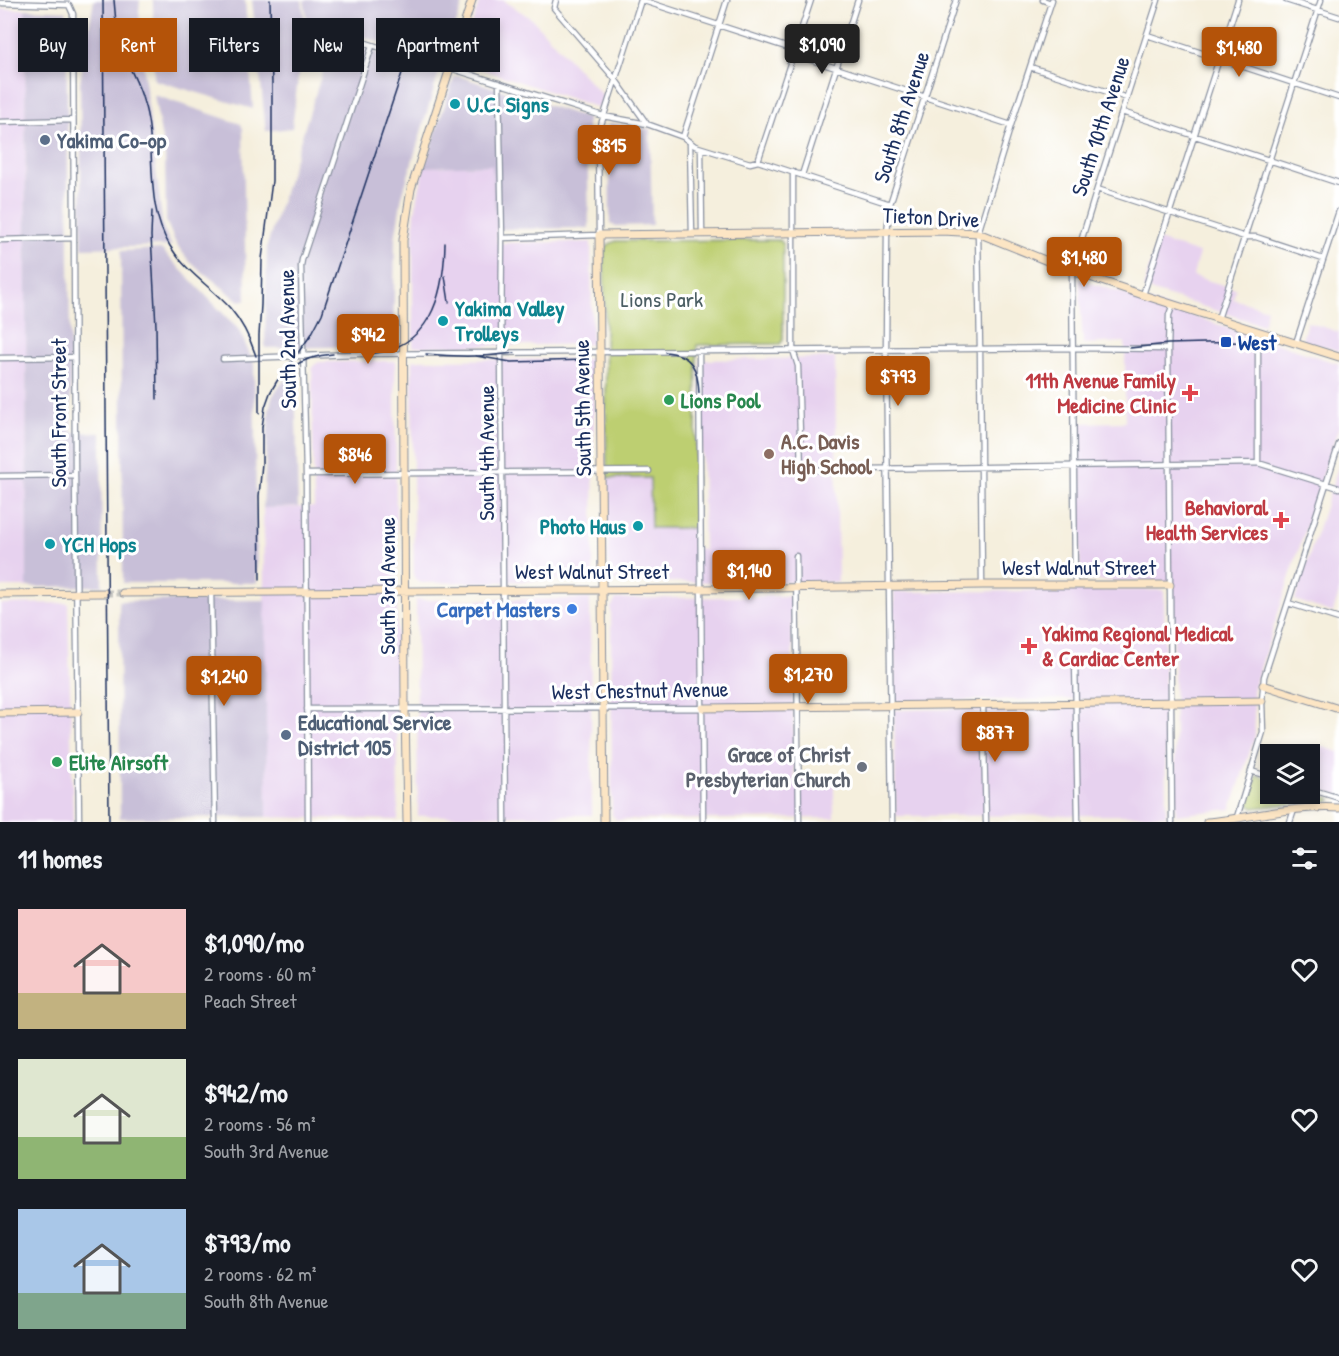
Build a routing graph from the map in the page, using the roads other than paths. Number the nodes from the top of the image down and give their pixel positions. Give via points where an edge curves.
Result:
1 (472, 0) edge
2 (556, 0) edge
3 (642, 0) edge
4 (727, 0) edge
5 (811, 0) edge
6 (858, 0) edge
7 (956, 0) edge
8 (1042, 0) edge
9 (1158, 0) edge
10 (1238, 0) edge
11 (1286, 0) edge
12 (1321, 0) edge
13 (1052, 1) edge
14 (0, 3) edge
15 (1317, 10) junction
16 (1339, 17) edge
17 (466, 18) edge
18 (719, 25) junction
19 (1147, 35) junction
20 (364, 43) edge
21 (372, 46) junction
22 (376, 47) edge
23 (794, 52) junction
24 (1219, 59) junction
25 (1030, 67) junction
26 (836, 68) junction
27 (449, 72) edge
28 (462, 72) edge
29 (615, 79) junction
30 (499, 84) junction
31 (1294, 84) junction
32 (925, 96) junction
33 (1127, 98) junction
34 (1339, 98) edge
35 (1122, 112) junction
36 (603, 116) junction
37 (74, 120) junction
38 (0, 122) edge
39 (647, 124) junction
40 (1011, 125) junction
41 (1195, 136) junction
42 (683, 137) junction
43 (690, 144) junction
44 (701, 148) junction
45 (1270, 160) junction
46 (758, 161) junction
47 (793, 172) junction
48 (802, 175) junction
49 (1339, 183) edge
50 (1097, 189) junction
51 (890, 204) junction
52 (1339, 211) edge
53 (1170, 212) junction
54 (887, 232) junction
55 (702, 233) junction
56 (793, 233) junction
57 (978, 233) junction
58 (692, 234) junction
59 (599, 235) junction
60 (1245, 237) junction
61 (74, 238) junction
62 (502, 238) junction
63 (0, 240) edge
64 (1323, 259) junction
65 (1072, 271) junction
66 (1143, 295) junction
67 (1173, 304) junction
68 (1218, 319) junction
69 (1258, 331) junction
70 (1296, 344) junction
71 (1073, 348) junction
72 (886, 349) junction
73 (980, 349) junction
74 (1168, 349) junction
75 (793, 350) junction
76 (699, 351) junction
77 (599, 352) junction
78 (501, 353) junction
79 (403, 354) junction
80 (303, 355) junction
81 (74, 357) junction
82 (1339, 357) edge
83 (0, 358) edge
84 (223, 359) dead end
85 (1339, 444) edge
86 (1258, 464) junction
87 (1168, 465) junction
88 (981, 467) junction
89 (1074, 467) junction
90 (888, 469) junction
91 (502, 471) junction
92 (649, 471) dead end
93 (601, 472) junction
94 (404, 473) junction
95 (306, 474) junction
96 (75, 475) junction
97 (0, 476) edge
98 (1326, 484) junction
99 (1339, 488) edge
100 (796, 556) dead end
101 (982, 585) junction
102 (1075, 585) junction
103 (1170, 585) junction
104 (890, 586) junction
105 (796, 588) junction
106 (503, 589) junction
107 (602, 589) junction
108 (701, 589) junction
109 (306, 591) junction
110 (405, 591) junction
111 (77, 593) junction
112 (105, 593) tunnel mouth
113 (123, 593) tunnel mouth
114 (211, 593) junction
115 (0, 594) edge
116 (1288, 603) junction
117 (1339, 620) edge
118 (1076, 660) dead end
119 (1263, 685) junction
120 (1171, 702) junction
121 (1262, 702) junction
122 (1076, 703) junction
123 (982, 704) junction
124 (890, 705) junction
125 (797, 706) junction
126 (603, 708) junction
127 (703, 708) junction
128 (307, 709) junction
129 (405, 709) junction
130 (505, 709) junction
131 (1339, 709) edge
132 (78, 712) junction
133 (0, 713) edge
134 (1251, 771) junction
135 (1260, 774) edge
136 (1320, 792) edge
137 (1339, 798) edge
138 (1339, 808) edge
139 (1294, 810) junction
140 (1237, 817) junction
141 (79, 822) edge
142 (215, 822) edge
143 (308, 822) edge
144 (407, 822) edge
145 (505, 822) edge
146 (604, 822) edge
147 (703, 822) edge
148 (799, 822) edge
149 (892, 822) edge
150 (986, 822) edge
151 (1078, 822) edge
152 (1172, 822) edge
153 (1207, 822) edge
154 (1290, 822) edge

1 - 17 street, South 3rd Avenue
2 - 29 street via 554,8
3 - 18 street
3 - 29 street, South 5th Avenue
4 - 18 street
5 - 23 street
6 - 26 street
7 - 32 street, South 8th Avenue
8 - 13 street
9 - 19 street, South 10th Avenue
10 - 24 street
11 - 15 street
12 - 15 street
13 - 25 street
14 - 37 street, South Front Street via 69,4 73,14
15 - 16 street
15 - 31 street
18 - 23 street
18 - 42 street
19 - 24 street
19 - 33 street, South 10th Avenue
20 - 21 street
21 - 22 street
21 - 80 street, South 2nd Avenue via 302,260
23 - 26 street
23 - 46 street
24 - 31 street
24 - 41 street
25 - 33 street
25 - 40 street
26 - 32 street
26 - 48 street
27 - 79 street, South 3rd Avenue via 406,213
28 - 30 street
29 - 36 street, South 5th Avenue
29 - 39 street
30 - 36 street
30 - 62 street, South 4th Avenue
31 - 34 street
31 - 45 street
32 - 40 street
32 - 51 street, South 8th Avenue
33 - 35 street, South 10th Avenue
35 - 41 street
35 - 50 street, South 10th Avenue
36 - 39 street
36 - 59 street, South 5th Avenue via 597,134
37 - 38 street
37 - 61 street, South Front Street
39 - 42 street
40 - 57 street
41 - 45 street
41 - 53 street
42 - 43 street
43 - 44 street
43 - 58 street
44 - 46 street via 750,163
44 - 55 street
45 - 49 street
45 - 60 street
46 - 47 street
47 - 48 street
47 - 56 street
48 - 51 street
50 - 53 street
50 - 65 street, South 10th Avenue
51 - 54 street, South 8th Avenue
52 - 64 street
53 - 60 street
53 - 66 street
54 - 56 street, Tieton Drive
54 - 57 street, Tieton Drive
54 - 72 street, South 8th Avenue
55 - 56 street, Tieton Drive
55 - 58 street, Tieton Drive
56 - 75 street
57 - 65 street, Tieton Drive
57 - 73 street
58 - 59 street, Tieton Drive
59 - 62 street, Tieton Drive
59 - 77 street, South 5th Avenue
60 - 64 street
60 - 68 street
61 - 63 street
61 - 81 street, South Front Street
62 - 78 street, South 4th Avenue
64 - 70 street
65 - 66 street, Tieton Drive
65 - 71 street, South 10th Avenue
66 - 67 street, Tieton Drive
67 - 68 street, Tieton Drive
67 - 74 street
68 - 69 street, Tieton Drive
69 - 70 street, Tieton Drive
69 - 86 street
70 - 82 street, Tieton Drive
71 - 73 street
71 - 74 street
71 - 89 street, South 10th Avenue
72 - 73 street
72 - 75 street
72 - 90 street, South 8th Avenue
73 - 88 street
74 - 87 street
75 - 76 street
75 - 90 street via 798,366 801,470
76 - 77 street
76 - 108 street
77 - 78 street
77 - 93 street, South 5th Avenue
78 - 79 street
78 - 91 street, South 4th Avenue
79 - 80 street
79 - 94 street, South 3rd Avenue
80 - 84 street
80 - 95 street, South 2nd Avenue
81 - 83 street
81 - 96 street, South Front Street
85 - 98 street
86 - 87 street
86 - 98 street
87 - 89 street
87 - 103 street
88 - 89 street
88 - 90 street
88 - 101 street
89 - 102 street, South 10th Avenue
90 - 104 street, South 8th Avenue
91 - 93 street
91 - 94 street
91 - 106 street, South 4th Avenue
92 - 93 street
93 - 107 street, South 5th Avenue
94 - 95 street
94 - 110 street, South 3rd Avenue
95 - 109 street, South 2nd Avenue
96 - 97 street
96 - 111 street, South Front Street
98 - 99 street
98 - 116 street
100 - 105 street
101 - 102 street, West Walnut Street
101 - 104 street, West Walnut Street
102 - 103 street, West Walnut Street
103 - 120 street
104 - 105 street, West Walnut Street
104 - 124 street, South 8th Avenue
105 - 108 street, West Walnut Street
105 - 125 street
106 - 107 street, West Walnut Street
106 - 110 street, West Walnut Street
106 - 130 street, South 4th Avenue
107 - 108 street, West Walnut Street
107 - 126 street, South 5th Avenue
108 - 127 street
109 - 110 street, West Walnut Street
109 - 114 street, West Walnut Street
109 - 128 street, South 2nd Avenue
110 - 129 street, South 3rd Avenue
111 - 112 street
111 - 115 street
111 - 132 street, South Front Street
113 - 114 street, West Walnut Street
114 - 142 street
116 - 117 street
116 - 119 street
118 - 122 street
119 - 121 street
119 - 131 street
120 - 121 street, West Chestnut Avenue
120 - 122 street, West Chestnut Avenue
120 - 152 street
121 - 134 street via 1263,732
122 - 123 street, West Chestnut Avenue
122 - 151 street
123 - 124 street, West Chestnut Avenue
123 - 150 street
124 - 125 street, West Chestnut Avenue
124 - 149 street, South 8th Avenue
125 - 127 street, West Chestnut Avenue
125 - 148 street
126 - 127 street, West Chestnut Avenue
126 - 130 street, West Chestnut Avenue
126 - 146 street, South 5th Avenue
127 - 147 street
128 - 129 street, West Chestnut Avenue
128 - 143 street, South 2nd Avenue
129 - 130 street, West Chestnut Avenue
129 - 144 street, South 3rd Avenue
130 - 145 street, South 4th Avenue
132 - 133 street
132 - 141 street, South Front Street
134 - 135 street
134 - 140 street
136 - 137 street
138 - 139 street
139 - 140 street
139 - 154 street
140 - 153 street

